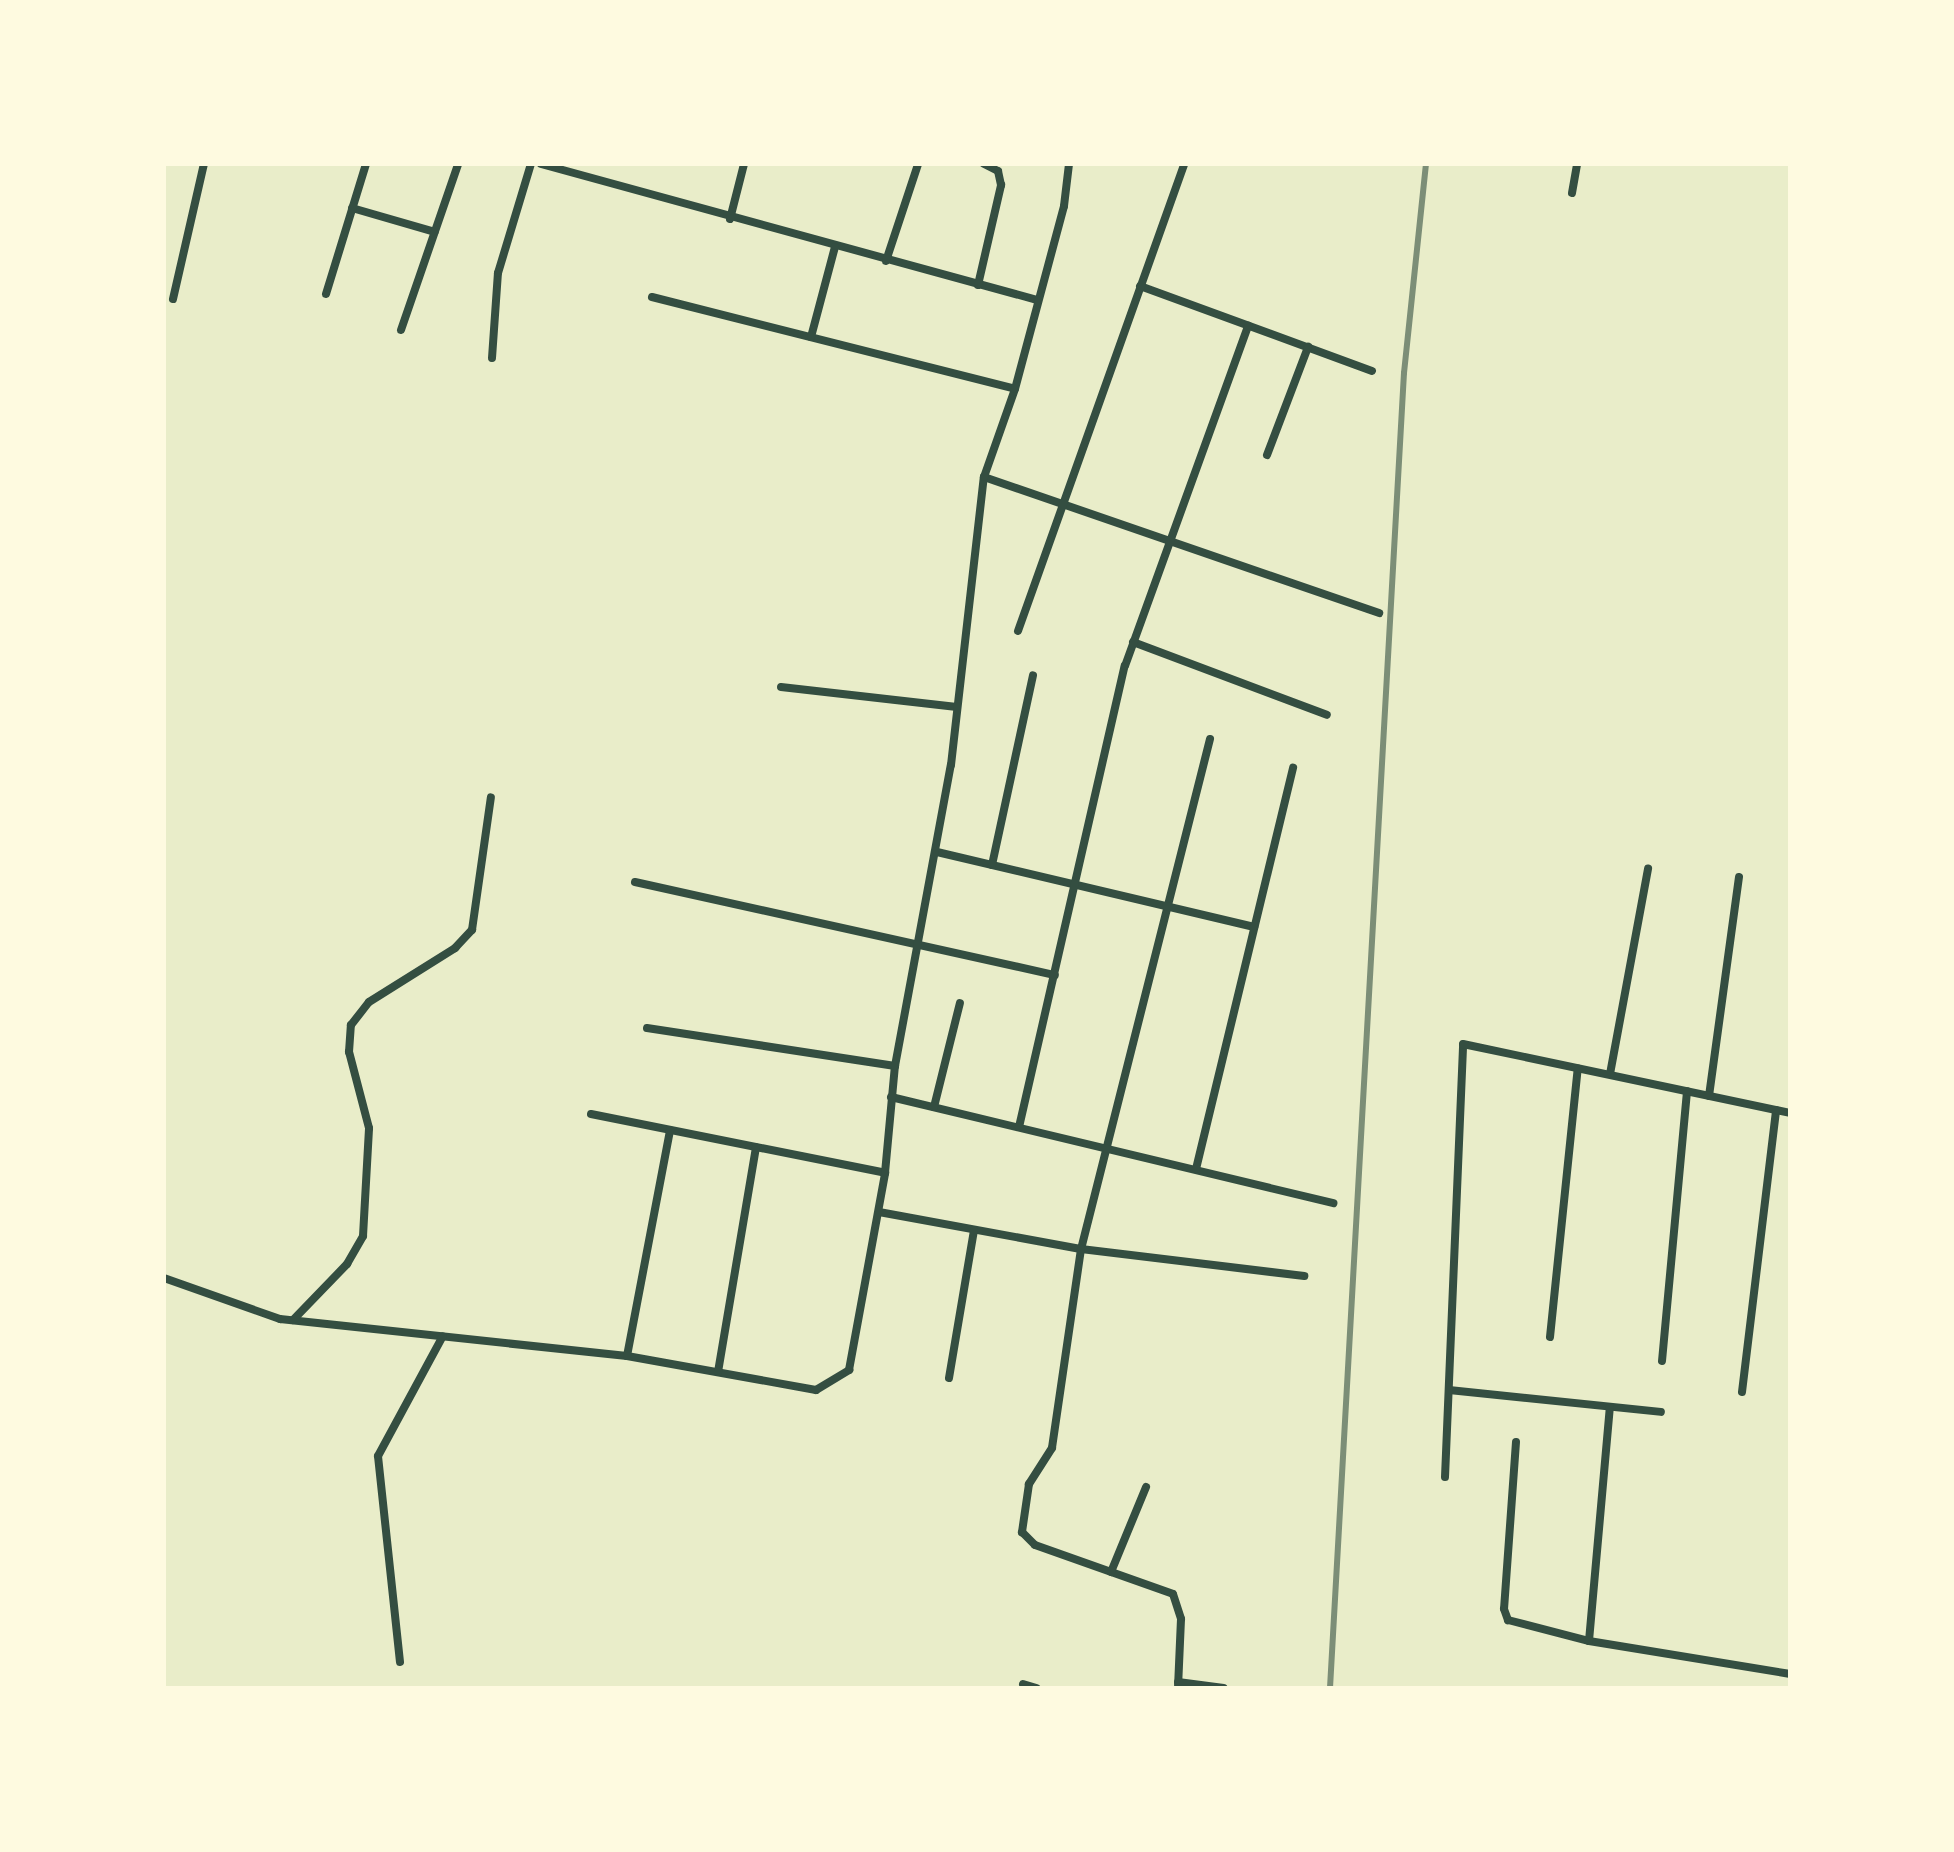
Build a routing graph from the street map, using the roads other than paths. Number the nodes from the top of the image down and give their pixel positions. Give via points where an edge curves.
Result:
1 (204, 164) edge
2 (366, 164) edge
3 (458, 164) edge
4 (531, 164) edge
5 (541, 164) edge
6 (744, 164) edge
7 (918, 164) edge
8 (984, 164) edge
9 (1069, 164) edge
10 (1184, 164) edge
11 (1577, 164) edge
12 (1572, 193) dead end
13 (352, 208) junction
14 (730, 219) junction
15 (435, 232) junction
16 (835, 247) junction
17 (886, 261) junction
18 (978, 285) junction
19 (1140, 286) junction
20 (326, 294) dead end
21 (652, 297) dead end
22 (173, 299) dead end
23 (1037, 300) junction
24 (1248, 326) junction
25 (401, 330) dead end
26 (811, 337) junction
27 (1308, 347) junction
28 (492, 358) dead end
29 (1372, 371) dead end
30 (1015, 389) junction
31 (1267, 455) dead end
32 (984, 477) junction
33 (1063, 504) junction
34 (1172, 542) junction
35 (1379, 613) dead end
36 (1018, 631) dead end
37 (1133, 642) junction
38 (1033, 675) dead end
39 (781, 687) dead end
40 (957, 707) junction
41 (1327, 715) dead end
42 (1210, 739) dead end
43 (1293, 768) dead end
44 (491, 797) dead end
45 (937, 852) junction
46 (992, 865) junction
47 (1648, 868) dead end
48 (1739, 877) dead end
49 (635, 882) dead end
50 (1078, 886) junction
51 (1167, 907) junction
52 (1254, 927) junction
53 (923, 942) junction
54 (1055, 975) junction
55 (960, 1003) dead end
56 (647, 1028) dead end
57 (895, 1066) junction
58 (1578, 1068) junction
59 (1610, 1074) junction
60 (1687, 1091) junction
61 (1709, 1096) junction
62 (891, 1097) junction
63 (934, 1107) junction
64 (1776, 1110) junction
65 (1790, 1113) edge
66 (591, 1114) dead end
67 (1019, 1127) junction
68 (670, 1130) junction
69 (756, 1147) junction
70 (1107, 1148) junction
71 (1196, 1169) junction
72 (885, 1173) junction
73 (1333, 1203) dead end
74 (879, 1212) junction
75 (974, 1230) junction
76 (1081, 1249) junction
77 (1304, 1276) dead end
78 (164, 1278) edge
79 (293, 1320) junction
80 (443, 1336) junction
81 (1550, 1337) dead end
82 (627, 1356) junction
83 (1662, 1361) dead end
84 (718, 1372) junction
85 (949, 1378) dead end
86 (1449, 1390) junction
87 (1742, 1392) dead end
88 (1610, 1407) junction
89 (1661, 1412) dead end
90 (1516, 1442) dead end
91 (1445, 1477) dead end
92 (1146, 1487) dead end
93 (1111, 1572) junction
94 (1589, 1641) junction
95 (400, 1662) dead end
96 (1790, 1674) edge
97 (1023, 1684) dead end
98 (1178, 1685) edge
99 (1036, 1688) edge
100 (1224, 1688) edge

1 - 22 street
2 - 13 street
3 - 15 street
4 - 28 street via 498,273
5 - 14 street
6 - 14 street
7 - 17 street
8 - 18 street via 998,171 1001,185
9 - 23 street via 1064,206
10 - 19 street
11 - 12 street
13 - 15 street
13 - 20 street
14 - 16 street
15 - 25 street
16 - 17 street
16 - 26 street
17 - 18 street
18 - 23 street
19 - 24 street
19 - 33 street
21 - 26 street
23 - 30 street
24 - 27 street
24 - 34 street
26 - 30 street
27 - 29 street
27 - 31 street
30 - 32 street
32 - 33 street
32 - 40 street
33 - 34 street
33 - 36 street
34 - 35 street
34 - 37 street
37 - 41 street
37 - 50 street
38 - 46 street
39 - 40 street
40 - 45 street
42 - 51 street
43 - 52 street
44 - 79 street via 472,930 455,948 369,1002 351,1025 349,1052 369,1128 365,1226 356,1252
45 - 46 street
45 - 53 street
46 - 50 street
47 - 59 street
48 - 61 street
49 - 53 street
50 - 51 street
50 - 54 street
51 - 52 street
51 - 70 street
52 - 71 street
53 - 54 street
53 - 57 street
54 - 67 street
55 - 63 street
56 - 57 street
57 - 62 street
58 - 59 street
58 - 81 street
58 - 86 street via 1463,1044
59 - 60 street
60 - 61 street
60 - 83 street
61 - 64 street
62 - 63 street
62 - 72 street
63 - 67 street
64 - 65 street
64 - 87 street
66 - 68 street
67 - 70 street
68 - 69 street
68 - 82 street
69 - 72 street
69 - 84 street
70 - 71 street
70 - 76 street
71 - 73 street
72 - 74 street
74 - 75 street
74 - 84 street via 849,1370 816,1390
75 - 76 street
75 - 85 street
76 - 77 street
76 - 93 street via 1052,1448 1029,1484 1022,1532 1035,1545
78 - 79 street
79 - 80 street
80 - 82 street
80 - 95 street via 378,1456
82 - 84 street
86 - 88 street
86 - 91 street
88 - 89 street
88 - 94 street
90 - 94 street via 1505,1615 1517,1626
92 - 93 street
93 - 98 street via 1173,1594 1181,1619
94 - 96 street
97 - 99 street
98 - 100 street

